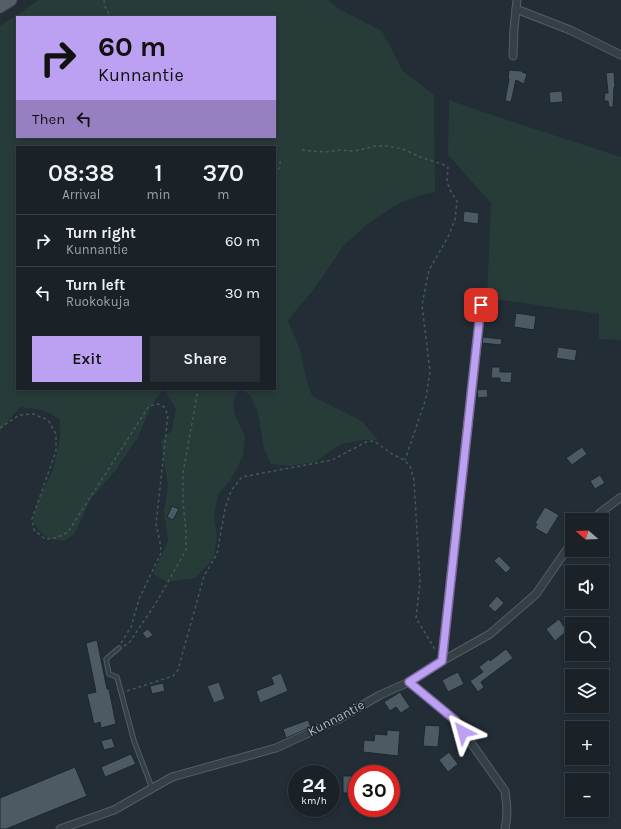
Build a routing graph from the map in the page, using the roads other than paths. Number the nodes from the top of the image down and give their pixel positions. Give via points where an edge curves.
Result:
1 (12, 0) edge
2 (517, 0) edge
3 (0, 7) edge
4 (516, 9) junction
5 (621, 55) edge
6 (513, 56) dead end
7 (481, 305) dead end
8 (621, 497) edge
9 (600, 513) edge
10 (565, 552) edge
11 (118, 648) road end
12 (442, 661) junction
13 (409, 682) junction
14 (152, 788) junction
15 (60, 829) edge
16 (505, 829) edge

1 - 3 main road
2 - 4 street
4 - 5 street via 570,30
4 - 6 street
7 - 12 street
8 - 9 street
10 - 12 street, Kunnantie via 536,594 490,634
11 - 14 lane via 106,659 109,674 116,677 134,741
12 - 13 street, Kunnantie
13 - 14 street, Kunnantie via 380,694 337,720 276,748 172,777
13 - 16 street via 455,720 505,792 508,805
14 - 15 street, Kunnantie via 114,810

